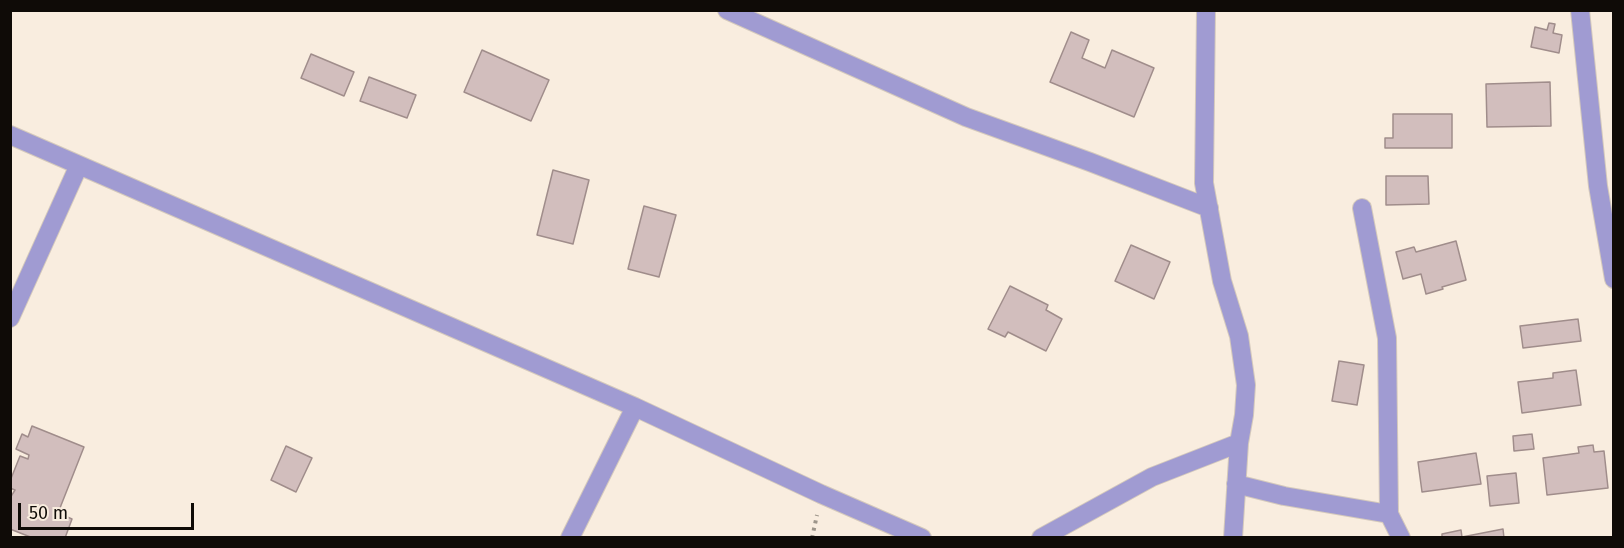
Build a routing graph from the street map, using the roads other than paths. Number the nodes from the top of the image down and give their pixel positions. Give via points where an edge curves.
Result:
1 (727, 10) edge
2 (1206, 10) edge
3 (1580, 10) edge
4 (10, 135) edge
5 (79, 165) junction
6 (1209, 208) junction
7 (1362, 208) dead end
8 (1614, 279) edge
9 (10, 318) edge
10 (635, 407) junction
11 (1239, 443) junction
12 (1236, 484) junction
13 (1389, 514) junction
14 (570, 537) edge
15 (922, 537) edge
16 (1041, 537) edge
17 (1233, 537) edge
18 (1401, 537) edge

1 - 6 street via 966,117
2 - 6 street via 1204,183
3 - 8 street via 1598,186
4 - 5 street
5 - 9 street
5 - 10 street
6 - 11 street via 1222,281 1239,336 1246,385
7 - 13 street via 1387,338
10 - 14 street
10 - 15 street
11 - 12 street
11 - 16 street via 1152,477
12 - 13 street
12 - 17 street
13 - 18 street

